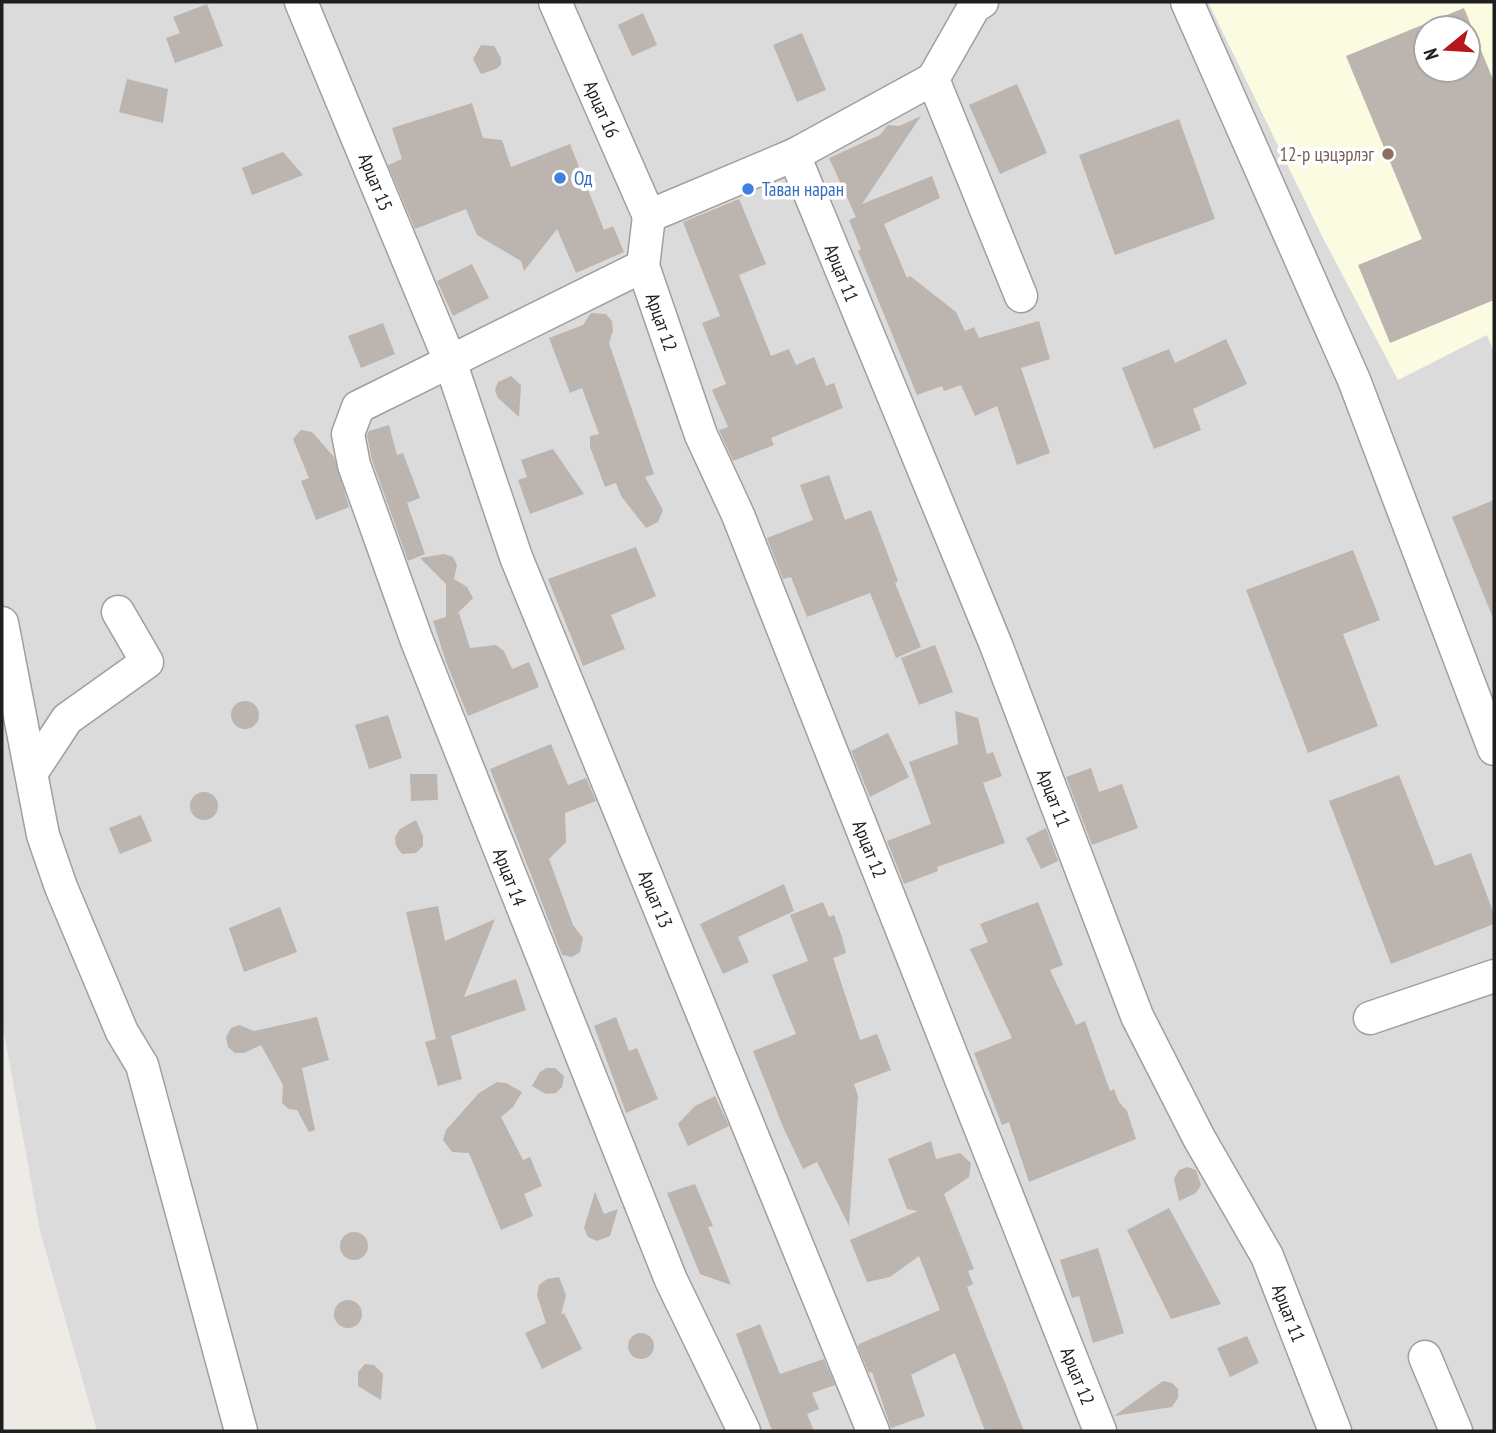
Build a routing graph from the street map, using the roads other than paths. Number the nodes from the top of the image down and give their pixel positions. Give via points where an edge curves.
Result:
1 (301, 2) edge
2 (555, 2) edge
3 (1187, 2) edge
4 (974, 3) edge
5 (933, 79) junction
6 (794, 155) junction
7 (649, 216) junction
8 (643, 266) junction
9 (1021, 296) dead end
10 (450, 362) junction
11 (118, 612) dead end
12 (2, 623) edge
13 (1494, 749) edge
14 (32, 772) junction
15 (1494, 976) edge
16 (1370, 1018) dead end
17 (1425, 1357) dead end
18 (241, 1431) edge
19 (744, 1431) edge
20 (873, 1431) edge
21 (1100, 1431) edge
22 (1335, 1431) edge
23 (1456, 1431) edge

1 - 10 street, Арцат 15
2 - 7 street, Арцат 16
3 - 13 street via 1354,380
4 - 5 street
5 - 6 street
5 - 9 street
6 - 7 street
6 - 22 street, Арцат 11 via 996,645 1137,1016 1199,1138 1267,1256
7 - 8 street
8 - 10 street, Арцат 14
8 - 21 street, Арцат 12 via 701,435 738,515
10 - 19 street, Арцат 14 via 358,407 348,434 354,465 417,641 671,1280
10 - 20 street, Арцат 13 via 516,557
11 - 14 street via 146,662 67,719
12 - 14 street
14 - 18 street via 43,835 61,887 122,1032 142,1065
15 - 16 street
17 - 23 street

